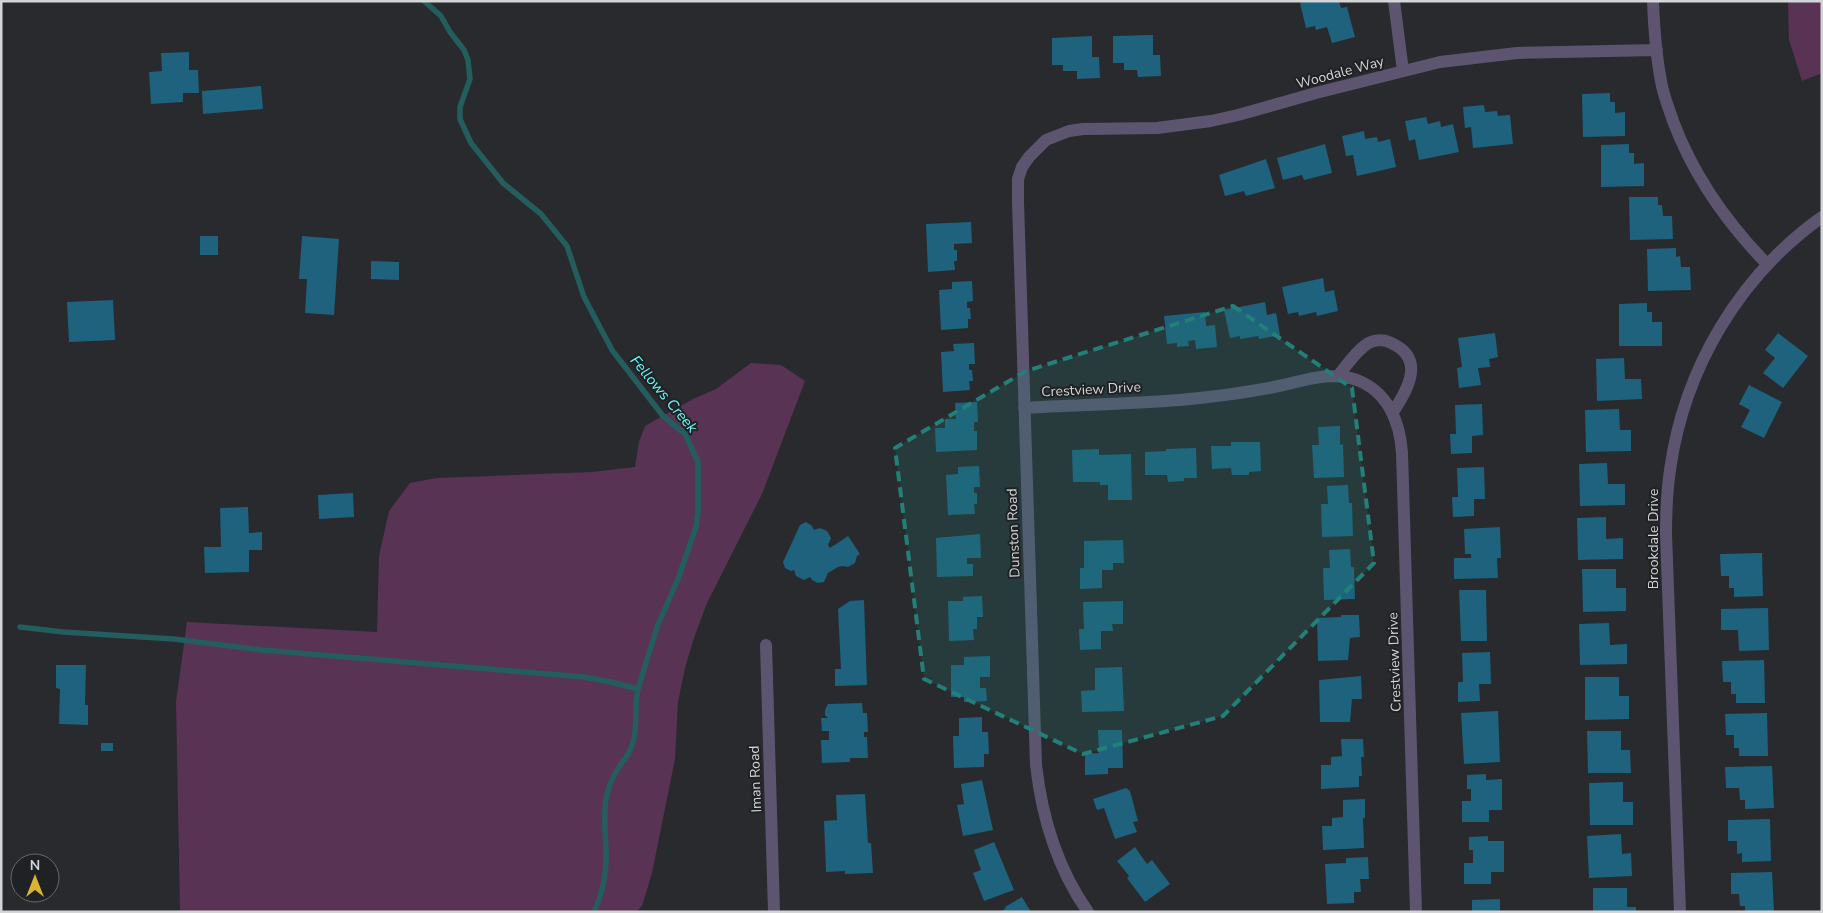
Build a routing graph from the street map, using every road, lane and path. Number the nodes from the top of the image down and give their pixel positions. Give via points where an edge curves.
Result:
1 (1394, 1) edge
2 (1653, 1) edge
3 (1657, 50) junction
4 (1403, 71) junction
5 (1036, 148) joint
6 (1822, 217) edge
7 (1766, 264) junction
8 (1338, 376) junction
9 (1024, 408) junction
10 (1393, 412) junction
11 (766, 645) dead end
12 (774, 912) edge
13 (1088, 912) edge
14 (1416, 912) edge
15 (1680, 912) edge

1 - 4 street
2 - 3 street
3 - 4 street, Woodale Way via 1517,54 1440,62
3 - 7 street via 1669,110 1692,166 1726,219
4 - 5 street, Woodale Way via 1211,121 1157,128 1069,131 1046,140
5 - 9 street, Dunston Road via 1022,167 1018,179
6 - 7 street, Brookdale Drive via 1799,233
7 - 15 street, Brookdale Drive via 1730,312 1702,361 1685,405 1670,469 1666,534
8 - 9 street, Crestview Drive via 1181,400
8 - 10 street, Crestview Drive via 1357,380 1370,388 1382,396
8 - 10 street via 1368,343 1386,341 1398,346 1409,356 1412,369 1402,399
9 - 13 street, Dunston Road via 1037,780 1053,846 1067,878
10 - 14 street, Crestview Drive via 1402,453
11 - 12 street, Iman Road

